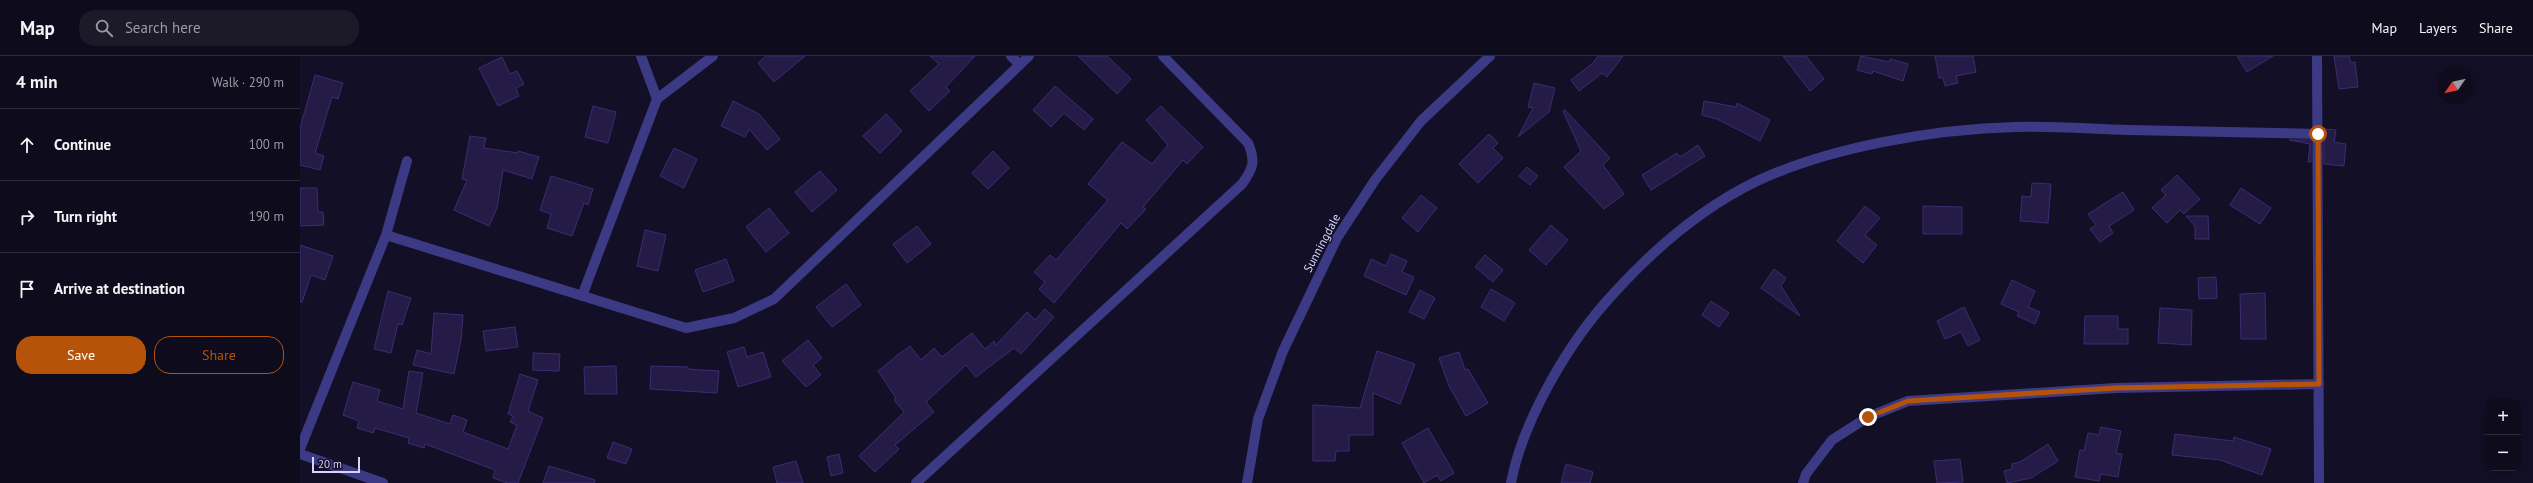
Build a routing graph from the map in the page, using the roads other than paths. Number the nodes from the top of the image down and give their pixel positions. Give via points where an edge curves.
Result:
1 (640, 56) edge
2 (713, 56) edge
3 (1011, 56) edge
4 (1029, 56) edge
5 (1163, 56) edge
6 (1490, 56) edge
7 (2317, 56) edge
8 (1020, 65) junction
9 (657, 99) junction
10 (2318, 134) junction
11 (407, 161) dead end
12 (386, 235) junction
13 (582, 296) junction
14 (2319, 384) junction
15 (300, 449) edge
16 (300, 454) edge
17 (382, 483) edge
18 (916, 483) edge
19 (1247, 483) edge
20 (1511, 483) edge
21 (1803, 483) edge
22 (2319, 483) edge

1 - 9 street
2 - 9 street
3 - 8 street
4 - 8 street
5 - 18 street via 1248,143 1254,157 1252,170 1237,190
6 - 19 street, Sunningdale via 1421,121 1375,180 1337,238 1281,358 1258,419
7 - 10 street
8 - 13 street via 774,299 734,318 686,328
9 - 13 street
10 - 14 street
10 - 20 street via 2015,127 1931,134 1823,157 1755,183 1687,225 1634,271 1589,319 1547,388 1515,464
11 - 12 street
12 - 13 street
12 - 15 street
14 - 21 street via 2116,388 1908,401 1868,417 1832,440 1806,474
14 - 22 street
16 - 17 street

